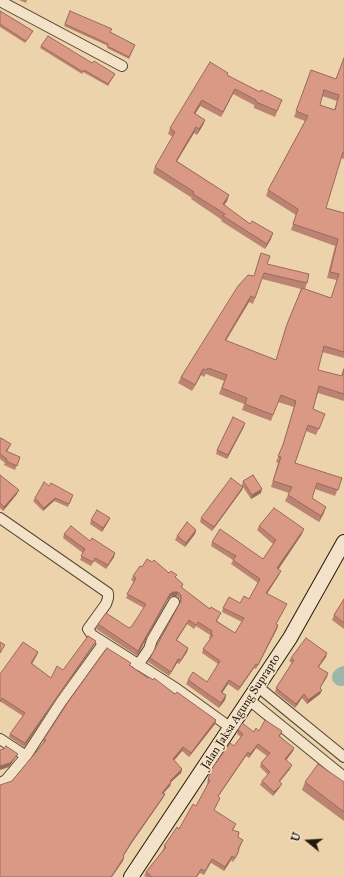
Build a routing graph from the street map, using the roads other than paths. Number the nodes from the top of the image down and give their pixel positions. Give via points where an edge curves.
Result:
1 (0, 1) edge
2 (122, 66) dead end
3 (0, 518) edge
4 (344, 542) edge
5 (174, 602) dead end
6 (103, 644) junction
7 (138, 666) junction
8 (256, 686) junction
9 (248, 700) junction
10 (231, 728) junction
11 (312, 731) junction
12 (0, 739) edge
13 (302, 743) junction
14 (26, 756) junction
15 (344, 757) edge
16 (344, 776) edge
17 (0, 782) edge
18 (131, 877) edge

1 - 2 street
3 - 6 street via 108,593 106,604 90,626 90,633
4 - 8 main road, Jalan Jaksa Agung Suprapto via 290,638
5 - 7 street
6 - 7 street
6 - 14 street
7 - 10 street via 177,689
8 - 9 main road, Jalan Jaksa Agung Suprapto
8 - 11 street
9 - 10 main road, Jalan Jaksa Agung Suprapto
9 - 13 street
10 - 18 main road, Jalan Jaksa Agung Suprapto
11 - 13 street
11 - 15 street
12 - 14 street
13 - 16 street
14 - 17 street via 6,780

